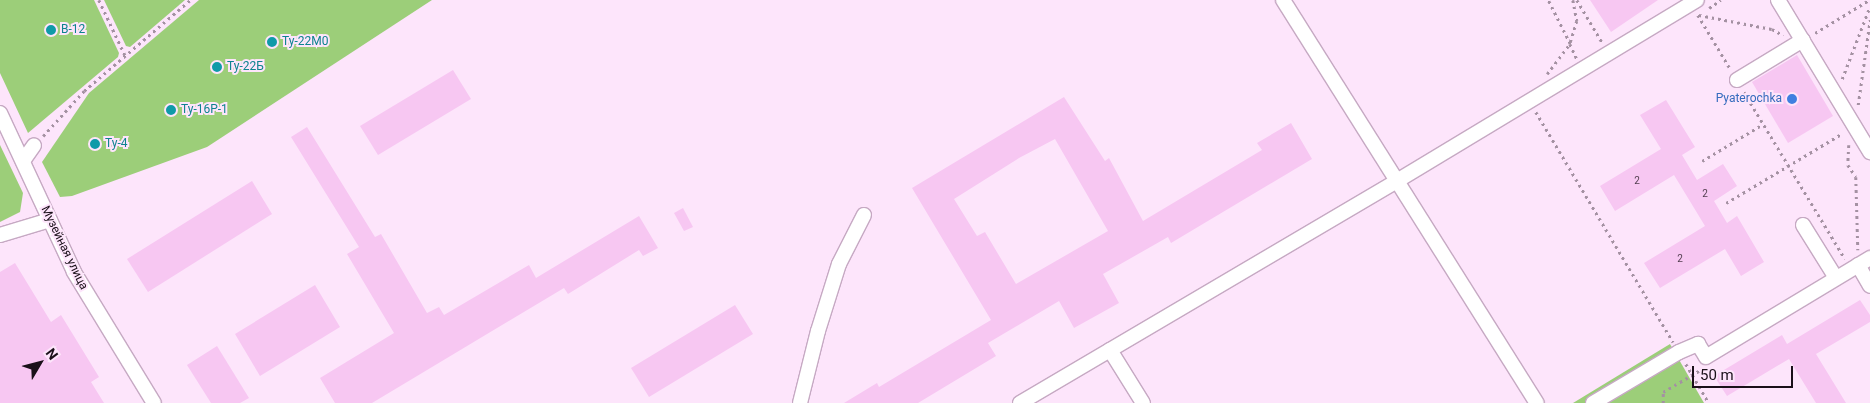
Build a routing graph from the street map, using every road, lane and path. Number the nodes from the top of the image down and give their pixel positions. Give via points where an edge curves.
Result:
1 (99, 0) edge
2 (190, 0) edge
3 (1283, 0) edge
4 (1548, 0) edge
5 (1575, 0) edge
6 (1697, 0) edge
7 (1778, 0) edge
8 (1869, 0) edge
9 (1870, 6) edge
10 (1870, 20) edge
11 (1801, 41) junction
12 (1570, 44) junction
13 (1609, 53) junction
14 (125, 55) junction
15 (1581, 70) junction
16 (1737, 80) junction
17 (1544, 92) junction
18 (1836, 95) junction
19 (1536, 112) dead end
20 (0, 113) edge
21 (1763, 124) junction
22 (1852, 127) junction
23 (34, 145) joint
24 (1870, 152) edge
25 (23, 161) junction
26 (1702, 161) dead end
27 (1789, 166) junction
28 (1397, 181) junction
29 (1726, 203) dead end
30 (864, 215) dead end
31 (50, 220) junction
32 (1803, 225) dead end
33 (0, 235) edge
34 (1860, 264) edge
35 (1836, 278) junction
36 (1870, 286) edge
37 (1110, 350) junction
38 (1679, 352) junction
39 (1692, 374) junction
40 (154, 403) edge
41 (800, 403) edge
42 (1020, 403) edge
43 (1142, 403) edge
44 (1537, 403) edge
45 (1593, 403) edge
46 (1663, 403) edge
47 (1709, 403) edge

1 - 14 path
2 - 14 path
3 - 28 street
4 - 12 path
5 - 12 path via 1577,21
5 - 13 path
6 - 13 street
7 - 11 street
8 - 11 path
9 - 18 path
10 - 22 path
11 - 16 street
11 - 16 path via 1772,29 1697,14
11 - 18 street
12 - 15 path
12 - 17 path via 1547,74
13 - 15 street
14 - 23 path via 84,91
15 - 17 street
16 - 21 path
17 - 28 street
18 - 22 street
19 - 38 path
20 - 25 street, Музейная улица
21 - 26 path
21 - 27 path
22 - 24 street
22 - 27 path
22 - 34 path via 1848,165 1856,177
23 - 25 street
25 - 31 street, Музейная улица
27 - 29 path
27 - 34 path
28 - 37 street
28 - 44 street
30 - 41 street via 839,264
31 - 33 street
31 - 40 street, Музейная улица via 74,272
32 - 35 street
34 - 35 street
34 - 36 street
35 - 38 street via 1706,357 1698,344
37 - 42 street
37 - 43 street
38 - 39 path
38 - 45 street
39 - 46 path via 1663,392
39 - 47 path

